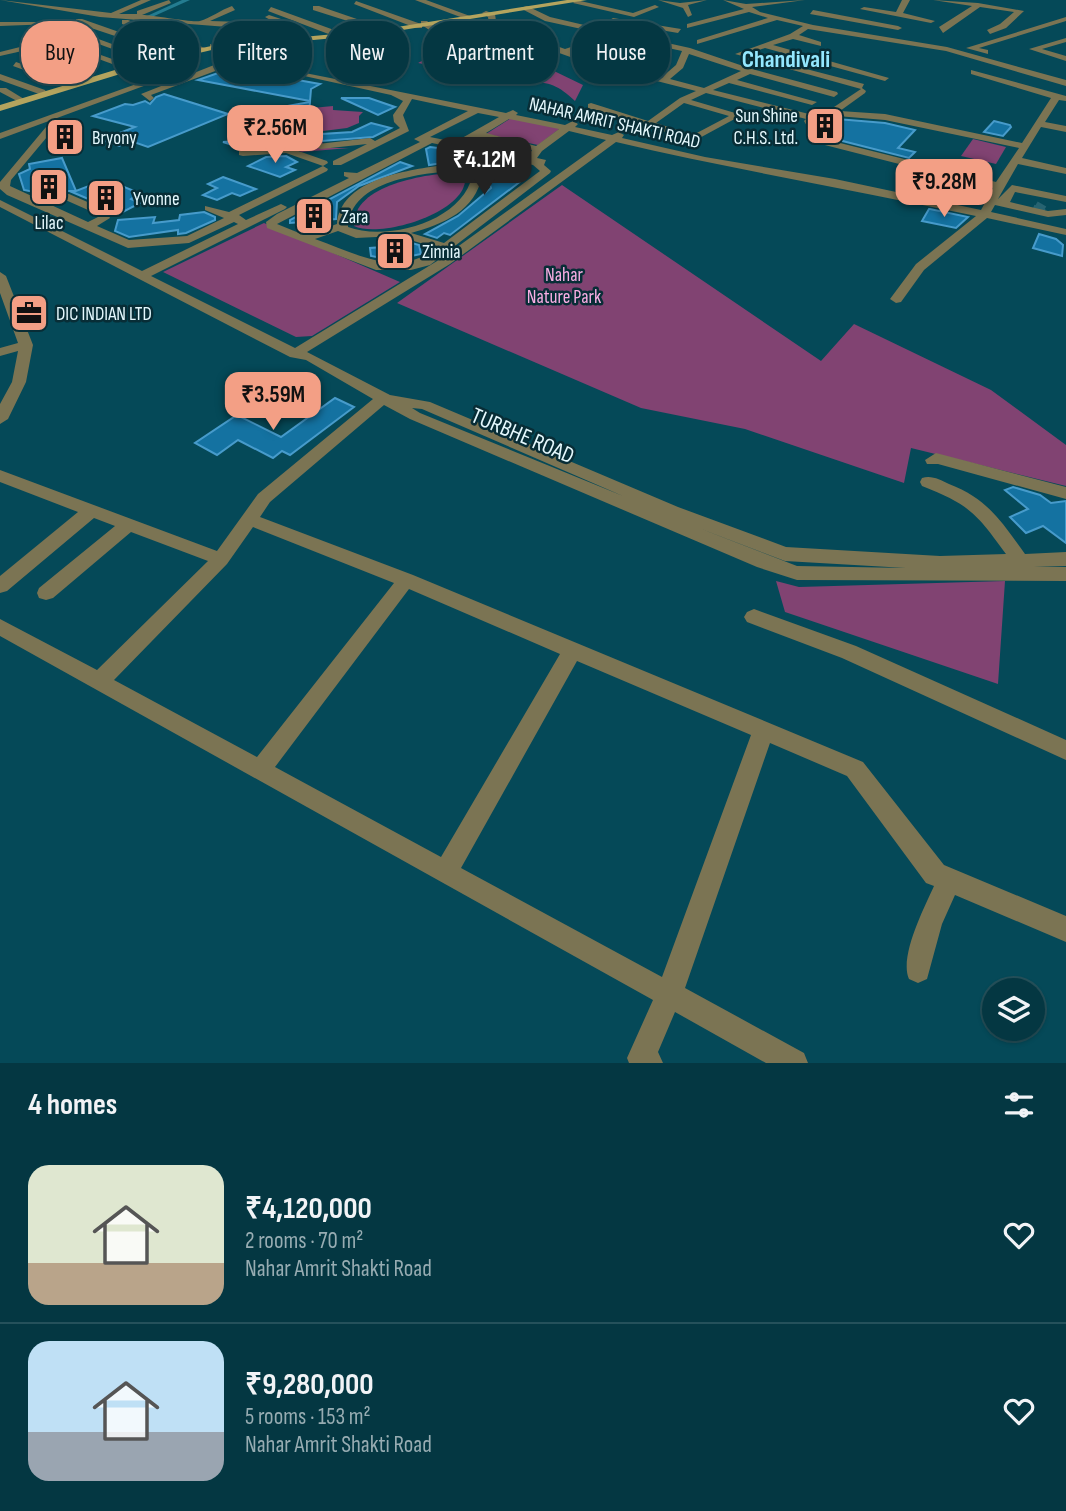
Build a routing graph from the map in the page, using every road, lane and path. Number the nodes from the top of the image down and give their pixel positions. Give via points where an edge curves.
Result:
1 (0, 0) edge
2 (69, 0) edge
3 (147, 0) edge
4 (419, 0) edge
5 (662, 0) edge
6 (703, 0) edge
7 (727, 0) edge
8 (801, 0) edge
9 (906, 0) edge
10 (937, 0) edge
11 (12, 1) edge
12 (357, 1) edge
13 (485, 1) edge
14 (579, 1) edge
15 (169, 2) edge
16 (857, 3) dead end
17 (108, 4) dead end
18 (45, 5) edge
19 (81, 5) dead end
20 (681, 5) junction
21 (978, 5) junction
22 (0, 6) edge
23 (655, 7) dead end
24 (232, 8) dead end
25 (316, 8) dead end
26 (524, 8) junction
27 (745, 8) junction
28 (447, 9) junction
29 (864, 9) dead end
30 (68, 10) junction
31 (504, 10) junction
32 (813, 12) junction
33 (86, 13) junction
34 (486, 13) junction
35 (900, 13) junction
36 (104, 15) junction
37 (688, 15) dead end
38 (461, 17) junction
39 (881, 17) dead end
40 (127, 19) junction
41 (401, 19) junction
42 (774, 19) junction
43 (1066, 19) edge
44 (931, 20) dead end
45 (38, 21) edge
46 (79, 21) edge
47 (277, 21) edge
48 (296, 21) edge
49 (357, 21) edge
50 (200, 23) junction
51 (213, 23) edge
52 (804, 23) junction
53 (1, 24) edge
54 (21, 24) edge
55 (572, 24) edge
56 (421, 25) junction
57 (409, 26) edge
58 (409, 26) edge
59 (690, 26) dead end
60 (898, 27) dead end
61 (670, 30) edge
62 (678, 31) dead end
63 (943, 31) dead end
64 (990, 32) dead end
65 (871, 33) dead end
66 (793, 36) junction
67 (1066, 40) edge
68 (700, 42) dead end
69 (818, 44) dead end
70 (764, 45) junction
71 (213, 46) edge
72 (670, 46) edge
73 (201, 48) joint
74 (21, 49) edge
75 (572, 49) edge
76 (687, 50) junction
77 (565, 52) junction
78 (0, 54) edge
79 (572, 54) edge
80 (1066, 59) edge
81 (0, 62) edge
82 (16, 64) junction
83 (21, 66) edge
84 (0, 68) edge
85 (749, 71) junction
86 (199, 72) edge
87 (974, 72) dead end
88 (113, 73) edge
89 (670, 75) edge
90 (1066, 76) edge
91 (0, 77) edge
92 (312, 77) edge
93 (885, 78) dead end
94 (728, 80) junction
95 (670, 82) edge
96 (1066, 83) edge
97 (71, 84) edge
98 (158, 84) edge
99 (164, 84) edge
100 (349, 85) junction
101 (3, 90) dead end
102 (703, 90) junction
103 (818, 90) junction
104 (42, 92) junction
105 (834, 94) dead end
106 (150, 98) dead end
107 (1061, 98) edge
108 (20, 99) junction
109 (683, 100) junction
110 (801, 100) junction
111 (812, 102) dead end
112 (0, 106) edge
113 (591, 106) dead end
114 (480, 108) junction
115 (832, 112) junction
116 (511, 114) junction
117 (807, 121) junction
118 (48, 123) junction
119 (649, 124) junction
120 (1038, 124) junction
121 (570, 126) junction
122 (1066, 129) edge
123 (479, 134) junction
124 (0, 136) edge
125 (617, 137) junction
126 (432, 138) dead end
127 (383, 141) junction
128 (459, 144) junction
129 (321, 146) dead end
130 (1024, 146) junction
131 (538, 149) junction
132 (363, 150) junction
133 (243, 153) dead end
134 (302, 154) junction
135 (531, 159) junction
136 (1015, 160) junction
137 (573, 169) junction
138 (339, 170) junction
139 (1066, 171) edge
140 (1001, 184) junction
141 (65, 196) dead end
142 (0, 197) edge
143 (1066, 198) edge
144 (0, 202) edge
145 (1043, 203) junction
146 (209, 208) dead end
147 (991, 208) junction
148 (1066, 212) edge
149 (486, 216) junction
150 (53, 218) junction
151 (234, 218) junction
152 (503, 220) junction
153 (247, 224) junction
154 (341, 226) junction
155 (88, 227) junction
156 (1066, 230) edge
157 (394, 232) junction
158 (303, 239) junction
159 (446, 247) junction
160 (146, 273) junction
161 (1, 282) edge
162 (896, 299) dead end
163 (26, 345) junction
164 (0, 352) edge
165 (303, 353) junction
166 (383, 399) junction
167 (0, 419) edge
168 (933, 460) dead end
169 (0, 476) edge
170 (928, 482) dead end
171 (1066, 493) edge
172 (92, 510) junction
173 (249, 519) junction
174 (129, 524) junction
175 (1066, 548) edge
176 (220, 559) junction
177 (1066, 559) edge
178 (1022, 562) junction
179 (1066, 574) edge
180 (406, 580) junction
181 (0, 586) edge
182 (46, 593) dead end
183 (754, 617) dead end
184 (0, 627) edge
185 (573, 650) junction
186 (98, 683) junction
187 (763, 731) junction
188 (1066, 750) edge
189 (258, 771) junction
190 (446, 871) junction
191 (949, 880) junction
192 (1066, 929) edge
193 (918, 970) dead end
194 (668, 995) junction
195 (649, 1063) edge
196 (794, 1063) edge

1 - 11 street
2 - 18 street
3 - 36 street
4 - 28 street
5 - 20 street
6 - 20 street
7 - 27 street
8 - 27 street
9 - 35 street
10 - 21 street
11 - 18 street
11 - 22 street
12 - 41 street
13 - 31 street
14 - 23 street via 634,15
14 - 26 main road
15 - 40 street
16 - 35 street
17 - 33 street
18 - 30 street
18 - 53 street
19 - 30 street
20 - 37 street
21 - 63 street
21 - 64 street via 1020,11
24 - 50 street
25 - 49 street
26 - 31 main road
26 - 55 street
27 - 42 street
27 - 59 street
28 - 38 street
28 - 41 street
29 - 35 street
30 - 33 street
30 - 45 street
31 - 34 main road
32 - 39 street via 822,4
32 - 52 street
32 - 60 street
33 - 36 street
34 - 38 main road
34 - 77 street via 496,27
35 - 44 street
36 - 40 street
36 - 46 street
38 - 56 main road
40 - 50 street
40 - 73 street
41 - 56 street
42 - 52 street
42 - 68 street
43 - 90 street via 970,48
47 - 48 street via 270,13
50 - 51 street
52 - 65 street
52 - 66 street
52 - 96 street via 947,49
53 - 54 street
56 - 57 main road
56 - 58 main road
61 - 62 street
66 - 69 street
66 - 70 street
67 - 80 street via 1033,49
70 - 93 street
70 - 115 street via 739,54 861,89
71 - 73 main road
72 - 76 street
74 - 78 street
75 - 77 street
76 - 85 street
76 - 89 street
77 - 79 street
81 - 82 street via 16,58 20,61
82 - 83 street
82 - 84 street
85 - 94 street
85 - 103 street
86 - 100 street via 224,65
87 - 107 street
88 - 112 main road
91 - 104 street
92 - 100 street, NAHAR AMRIT SHAKTI ROAD
94 - 102 street
94 - 110 street
95 - 102 street
97 - 104 main road
98 - 118 street
99 - 106 street via 145,94
100 - 114 street, NAHAR AMRIT SHAKTI ROAD
100 - 114 street, NAHAR AMRIT SHAKTI ROAD
100 - 127 street via 408,100 397,115 406,129
101 - 108 street
102 - 109 street
102 - 117 street
103 - 105 street
103 - 110 street
104 - 108 main road
107 - 120 street
108 - 112 main road
109 - 119 street
109 - 119 street via 737,115 694,138
110 - 111 street
113 - 119 street
114 - 116 street, NAHAR AMRIT SHAKTI ROAD
114 - 138 street
115 - 117 street
115 - 130 street via 885,117
116 - 121 street, NAHAR AMRIT SHAKTI ROAD
116 - 123 street
117 - 140 street via 820,141 832,145
118 - 124 street
118 - 150 street via 4,187
120 - 122 street
120 - 130 street
121 - 125 street, NAHAR AMRIT SHAKTI ROAD
121 - 131 street
123 - 128 street
123 - 131 street
125 - 137 street
125 - 147 street, NAHAR AMRIT SHAKTI ROAD via 705,160
126 - 128 street
127 - 129 street
127 - 132 street
128 - 135 street
130 - 136 street
131 - 135 street
132 - 134 street
132 - 138 street
133 - 134 street via 287,150
134 - 138 street
135 - 137 street
136 - 139 street
136 - 140 street
137 - 152 street
138 - 149 street via 431,140 544,167 546,171
138 - 151 street via 233,214
138 - 153 street
138 - 158 street via 272,222 271,226
140 - 145 street
140 - 147 street
141 - 155 street via 102,212 101,221
142 - 150 street
143 - 145 street
144 - 150 street
145 - 147 street
145 - 147 street via 1012,188
145 - 148 street via 1048,214
146 - 151 street
147 - 156 street, NAHAR AMRIT SHAKTI ROAD
147 - 162 street via 920,267
149 - 152 street
149 - 159 street
150 - 155 street
150 - 160 street, TURBHE ROAD
151 - 153 street
151 - 155 street via 189,239 128,244
152 - 165 street
153 - 160 street
154 - 157 street via 355,236
154 - 157 street via 350,203 388,180 444,168 461,167 476,173 477,189 459,209
154 - 158 street
157 - 159 street
158 - 159 street via 376,266 426,262
160 - 165 street, TURBHE ROAD
161 - 163 street
163 - 164 street
163 - 167 street via 19,382
165 - 166 street, TURBHE ROAD
166 - 173 street via 264,498
166 - 178 street, TURBHE ROAD via 750,556 796,564 944,569
168 - 171 street
169 - 172 street
170 - 178 street via 975,503
172 - 174 street
172 - 181 street
173 - 176 street
173 - 180 street
174 - 176 street
174 - 182 street
175 - 178 street
176 - 186 street
177 - 178 street
178 - 179 street, TURBHE ROAD
180 - 185 street
180 - 189 street
183 - 188 street via 849,652
184 - 186 street
185 - 187 street
185 - 190 street
186 - 189 street
187 - 191 street via 855,769 936,874
187 - 194 street
189 - 190 street
190 - 194 street
191 - 192 street
191 - 193 street via 930,923
194 - 195 street via 641,1058
194 - 196 street

